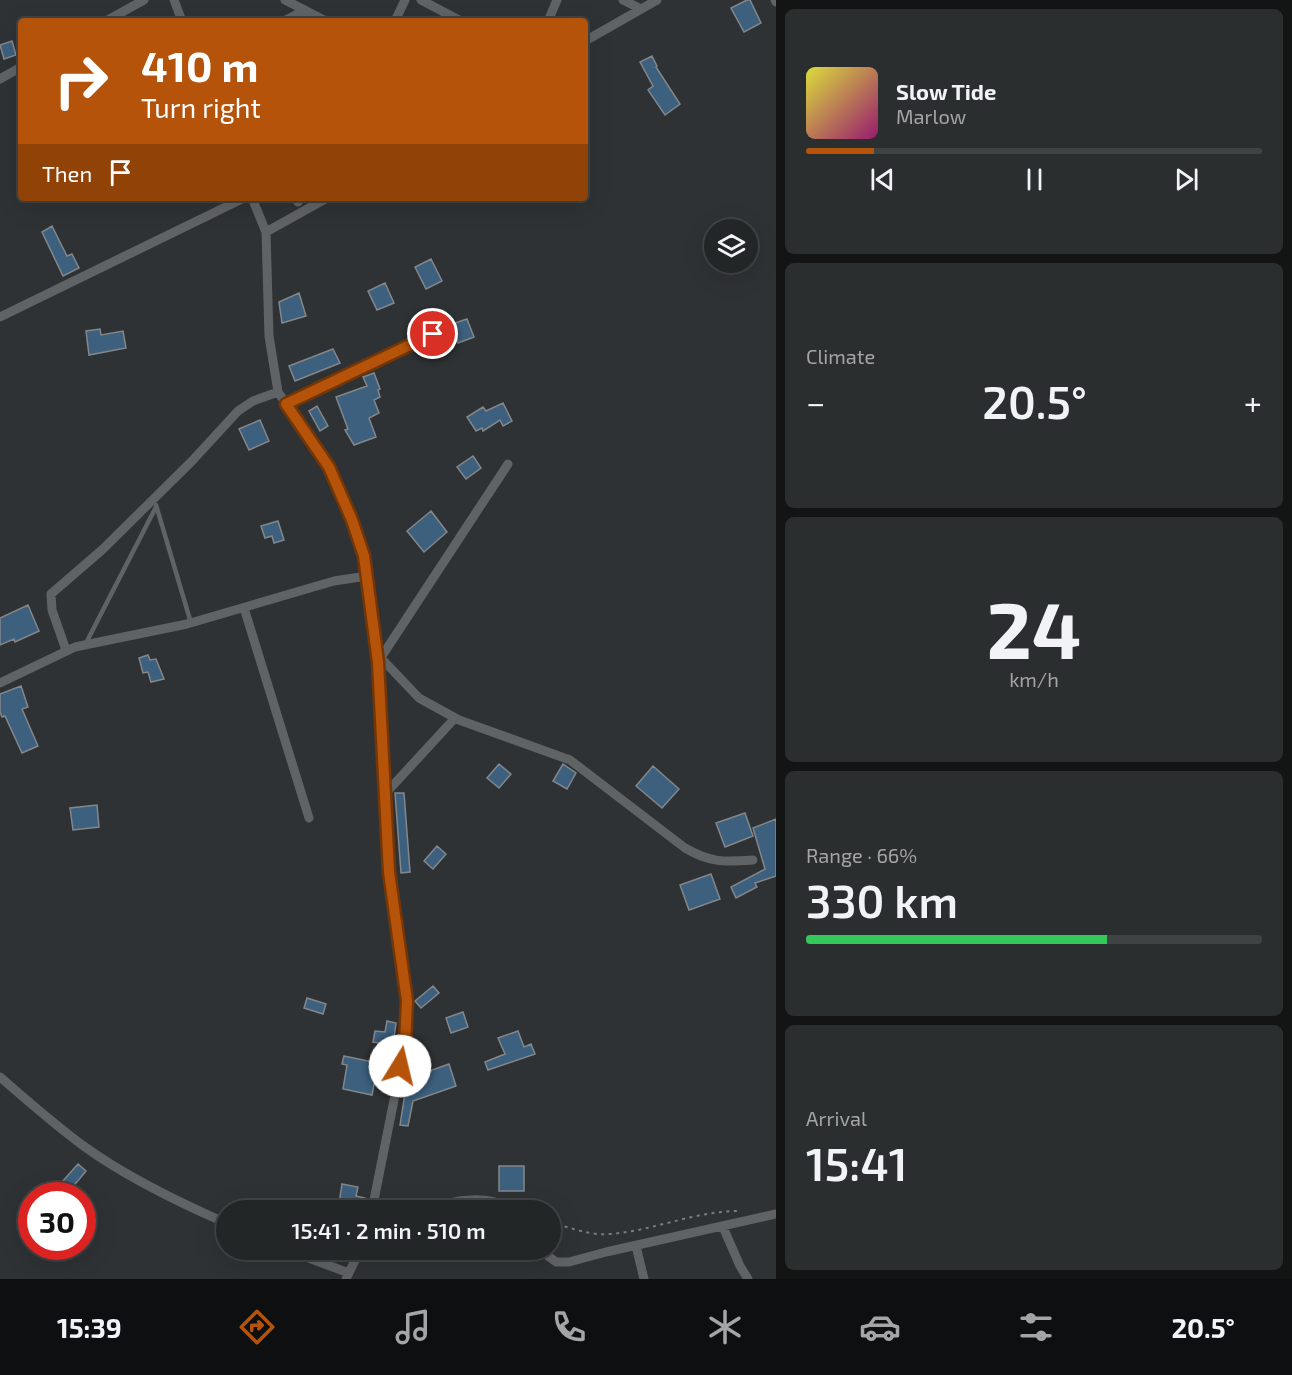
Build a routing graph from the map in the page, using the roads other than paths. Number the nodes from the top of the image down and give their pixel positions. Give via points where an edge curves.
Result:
1 (144, 0) edge
2 (174, 0) edge
3 (285, 0) edge
4 (405, 0) edge
5 (421, 0) edge
6 (557, 0) edge
7 (623, 0) edge
8 (657, 0) edge
9 (640, 9) junction
10 (305, 10) junction
11 (111, 18) edge
12 (181, 18) edge
13 (290, 18) edge
14 (320, 18) edge
15 (396, 18) edge
16 (456, 18) edge
17 (549, 18) edge
18 (588, 39) edge
19 (18, 69) edge
20 (0, 79) edge
21 (238, 201) edge
22 (253, 201) edge
23 (322, 201) edge
24 (266, 232) junction
25 (0, 316) edge
26 (433, 334) dead end
27 (278, 392) junction
28 (286, 404) junction
29 (508, 464) dead end
30 (155, 503) junction
31 (367, 576) junction
32 (243, 608) junction
33 (192, 623) junction
34 (86, 645) junction
35 (66, 650) junction
36 (380, 660) junction
37 (0, 683) edge
38 (455, 718) junction
39 (385, 795) junction
40 (309, 818) dead end
41 (753, 860) dead end
42 (0, 1077) edge
43 (374, 1200) edge
44 (776, 1215) edge
45 (216, 1219) edge
46 (723, 1227) junction
47 (636, 1246) junction
48 (310, 1260) edge
49 (355, 1260) edge
50 (553, 1260) edge
51 (348, 1276) edge
52 (644, 1279) edge
53 (748, 1279) edge

1 - 11 street
2 - 12 street
3 - 10 street
4 - 15 street
5 - 16 street
6 - 17 street
7 - 9 street
8 - 9 street
9 - 18 street
10 - 13 street
10 - 14 street
19 - 20 street
21 - 25 street
22 - 24 street
23 - 24 street
24 - 27 street via 269,336
26 - 28 street
27 - 28 street
27 - 30 street via 238,411
28 - 31 street via 329,467 352,520
29 - 36 street
30 - 33 lane
30 - 34 lane
30 - 35 street via 51,594 52,610
31 - 32 street via 334,581
31 - 36 street
32 - 33 street
32 - 40 street
33 - 34 street
34 - 35 street
35 - 37 street
36 - 38 street via 419,698
36 - 39 street
38 - 39 street
38 - 41 street via 570,760 701,857 718,862
39 - 43 street via 389,872 407,1001 405,1045
42 - 45 street via 86,1148 133,1177
44 - 46 street
46 - 47 street
46 - 53 street
47 - 50 street via 569,1262
47 - 52 street
48 - 51 street
49 - 51 street

